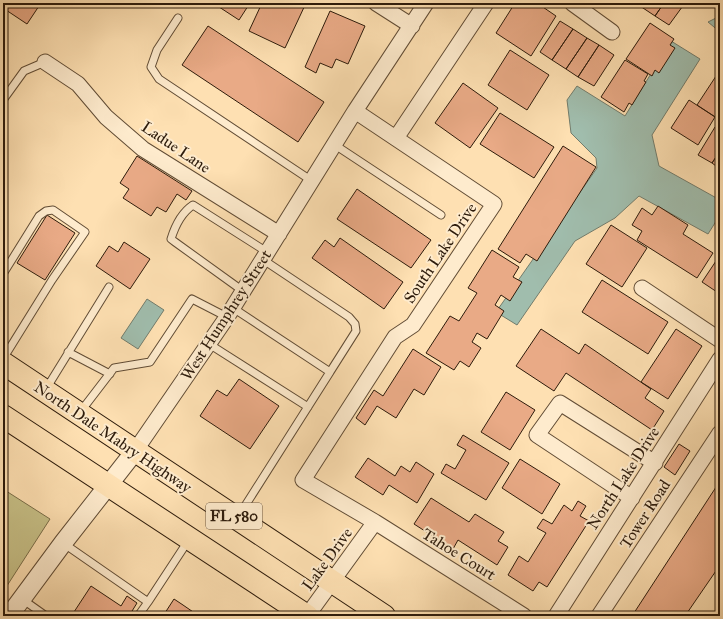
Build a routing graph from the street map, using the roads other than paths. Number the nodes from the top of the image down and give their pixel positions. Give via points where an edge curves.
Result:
1 (376, 3) edge
2 (426, 3) edge
3 (486, 3) edge
4 (572, 3) edge
5 (178, 18) dead end
6 (412, 26) junction
7 (612, 32) dead end
8 (45, 62) joint
9 (3, 100) edge
10 (356, 111) junction
11 (396, 138) junction
12 (335, 144) junction
13 (312, 181) junction
14 (441, 215) dead end
15 (279, 234) junction
16 (265, 255) junction
17 (3, 274) edge
18 (109, 287) dead end
19 (642, 288) dead end
20 (243, 291) junction
21 (230, 313) junction
22 (720, 340) edge
23 (209, 344) junction
24 (68, 352) junction
25 (3, 359) edge
26 (720, 359) edge
27 (3, 363) edge
28 (330, 372) junction
29 (110, 374) junction
30 (44, 391) junction
31 (308, 407) junction
32 (79, 414) junction
33 (3, 416) edge
34 (720, 433) edge
35 (135, 451) junction
36 (655, 463) junction
37 (109, 486) junction
38 (632, 498) junction
39 (237, 518) junction
40 (375, 522) junction
41 (190, 539) junction
42 (62, 543) junction
43 (333, 581) junction
44 (22, 599) junction
45 (148, 602) junction
46 (9, 616) edge
47 (46, 616) edge
48 (138, 616) edge
49 (307, 616) edge
50 (384, 616) edge
51 (524, 616) edge
52 (556, 616) edge
53 (599, 616) edge

1 - 6 street
2 - 6 street, West Humphrey Street
3 - 11 street
4 - 7 street
5 - 13 lane via 157,50 151,66 159,79
6 - 10 street, West Humphrey Street
8 - 9 lane via 24,71
8 - 15 street, Ladue Lane via 78,84 106,117 143,149
10 - 11 street
10 - 12 street, West Humphrey Street
11 - 40 street, South Lake Drive via 494,204 413,325 395,337 302,480
12 - 13 street, West Humphrey Street
12 - 14 lane
13 - 15 street, West Humphrey Street
15 - 16 street, West Humphrey Street
16 - 20 street, West Humphrey Street
16 - 20 lane via 193,205 174,226 171,239
16 - 28 lane via 355,324 356,331
17 - 25 lane via 39,216 46,211 53,210 85,232
18 - 24 lane
19 - 22 street
20 - 21 street, West Humphrey Street
21 - 23 street, West Humphrey Street
21 - 28 lane
21 - 29 lane via 192,299 150,362 114,368
23 - 31 lane
23 - 35 street, West Humphrey Street
24 - 29 lane
24 - 30 lane
26 - 36 street, North Lake Drive
27 - 30 main road, North Dale Mabry Highway / FL 580
28 - 31 lane
29 - 32 lane
30 - 32 main road, North Dale Mabry Highway / FL 580
31 - 39 lane
32 - 35 main road, North Dale Mabry Highway / FL 580
33 - 37 main road, FL 580
34 - 53 street, Tower Road
35 - 37 street, West Humphrey Street
35 - 39 main road, North Dale Mabry Highway / FL 580
36 - 38 street, North Lake Drive
36 - 38 street via 560,403 537,435
37 - 41 main road, FL 580
37 - 42 street, West Humphrey Street
38 - 52 street, North Lake Drive
39 - 43 main road, North Dale Mabry Highway / FL 580
40 - 43 street, Lake Drive
40 - 51 street, Tahoe Court
41 - 45 lane
41 - 49 main road, FL 580
42 - 44 street, West Humphrey Street
42 - 45 lane
43 - 49 street, Lake Drive
43 - 50 main road, North Dale Mabry Highway / FL 580
44 - 46 street, West Humphrey Street
44 - 47 lane
45 - 48 lane

